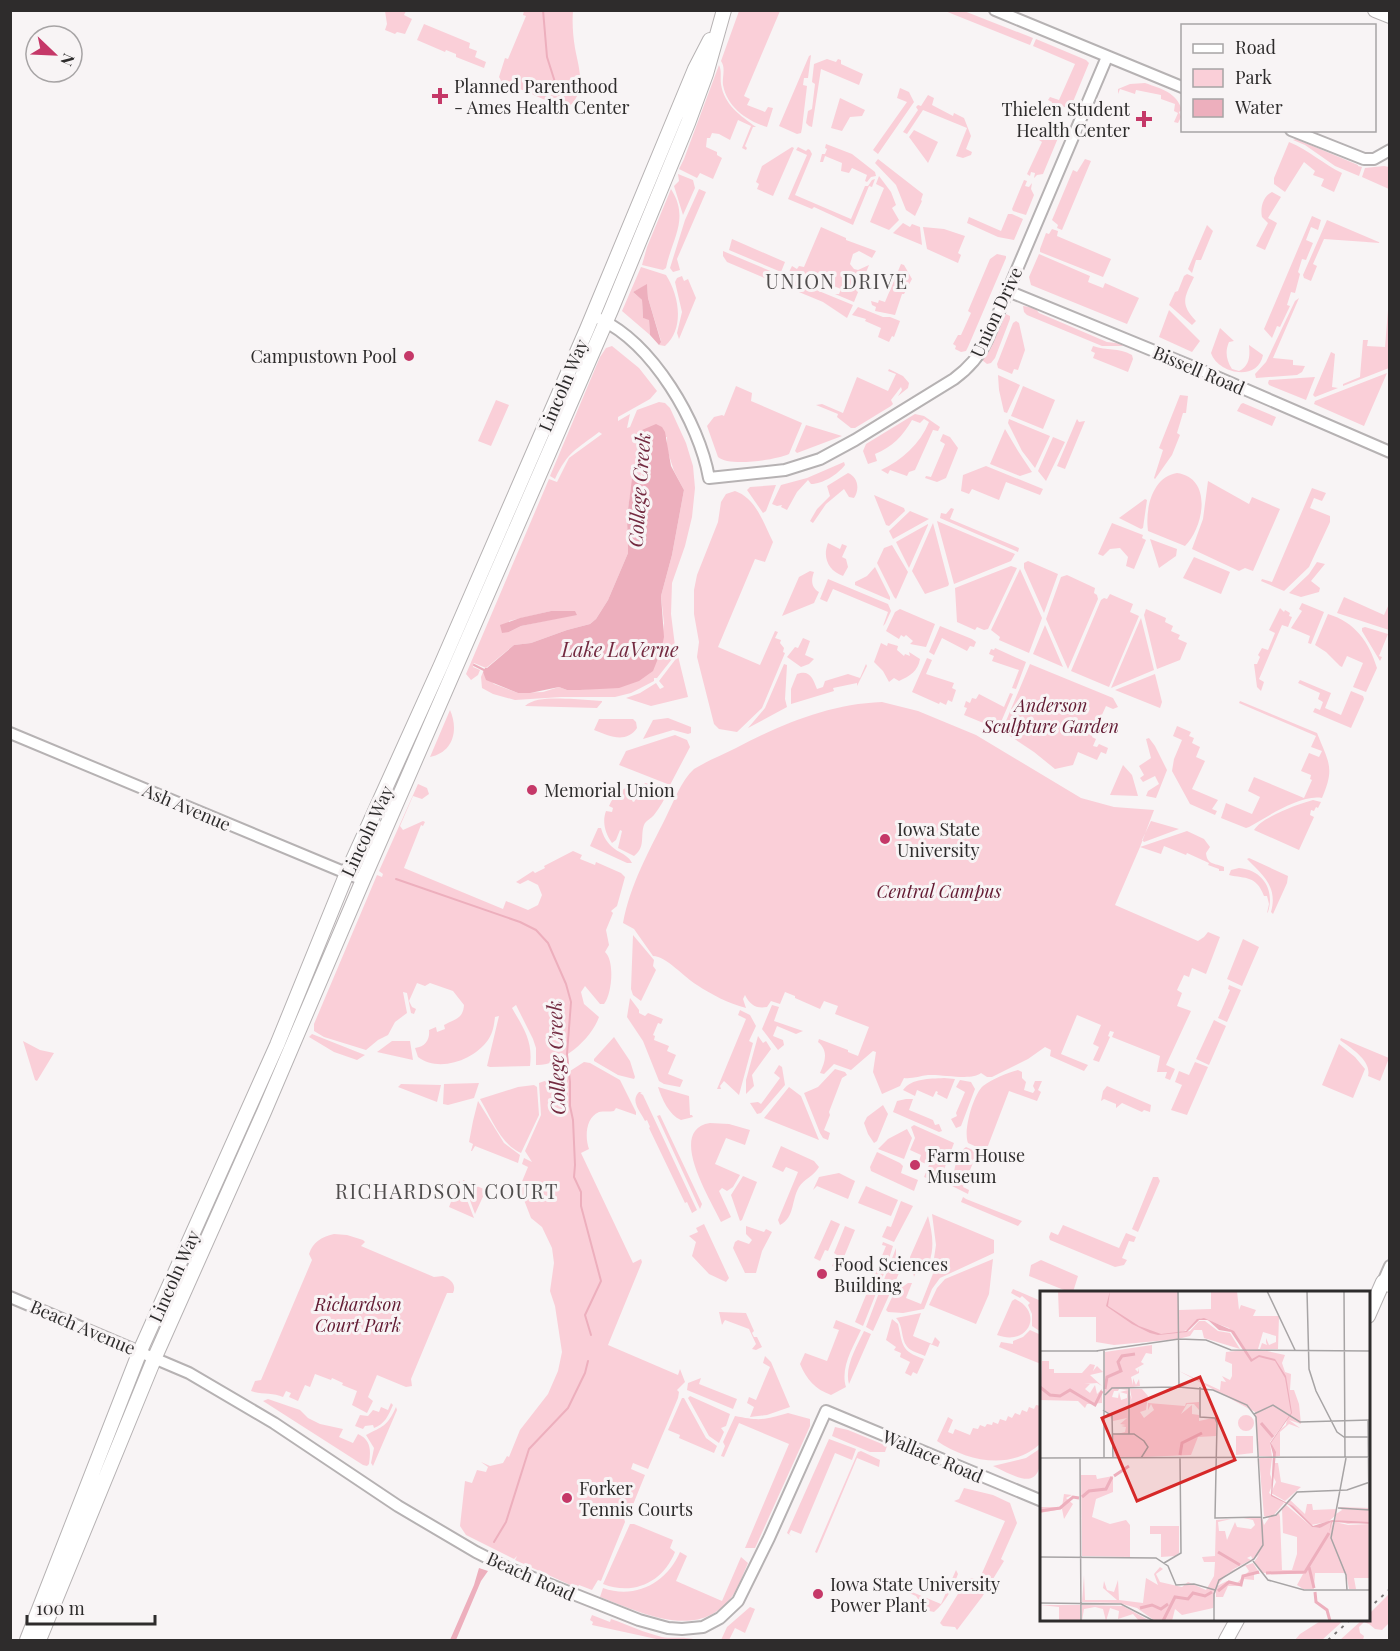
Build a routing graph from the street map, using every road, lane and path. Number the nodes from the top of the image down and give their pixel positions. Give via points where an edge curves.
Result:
1 (724, 10) edge
2 (996, 10) edge
3 (1375, 10) edge
4 (1389, 16) edge
5 (719, 25) junction
6 (1107, 57) junction
7 (1181, 87) edge
8 (1296, 132) edge
9 (1389, 150) edge
10 (1008, 291) junction
11 (592, 316) junction
12 (606, 322) junction
13 (1389, 452) edge
14 (10, 733) edge
15 (347, 873) junction
16 (363, 880) junction
17 (1389, 1266) edge
18 (1386, 1284) edge
19 (10, 1297) edge
20 (1370, 1312) edge
21 (140, 1351) junction
22 (155, 1357) junction
23 (826, 1411) joint
24 (1040, 1501) edge
25 (1236, 1621) edge
26 (27, 1641) edge
27 (39, 1641) edge
28 (1226, 1641) edge

1 - 5 main road, Lincoln Way
2 - 6 street
3 - 4 main road
5 - 11 main road, Lincoln Way via 695,69
5 - 12 main road, Lincoln Way via 692,113
6 - 7 street
6 - 10 street, Union Drive
8 - 9 street via 1364,159 1374,159
10 - 12 street, Union Drive via 978,357 946,384 820,459 785,470 708,478 692,427 666,381 638,347
10 - 13 street, Bissell Road
11 - 12 street
11 - 15 main road, Lincoln Way via 429,695
12 - 16 main road, Lincoln Way
14 - 15 street, Ash Avenue
15 - 16 street, Ash Avenue
15 - 21 main road, Lincoln Way via 277,1045
16 - 22 main road, Lincoln Way
17 - 18 street
18 - 20 main road
19 - 21 street, Beach Avenue
21 - 22 street, Beach Avenue
21 - 26 main road, Lincoln Way
22 - 23 street, Beach Road via 235,1399 476,1552 529,1578 668,1628 696,1629 713,1623 738,1601
22 - 27 main road, Lincoln Way
23 - 24 street, Wallace Road
25 - 28 main road

